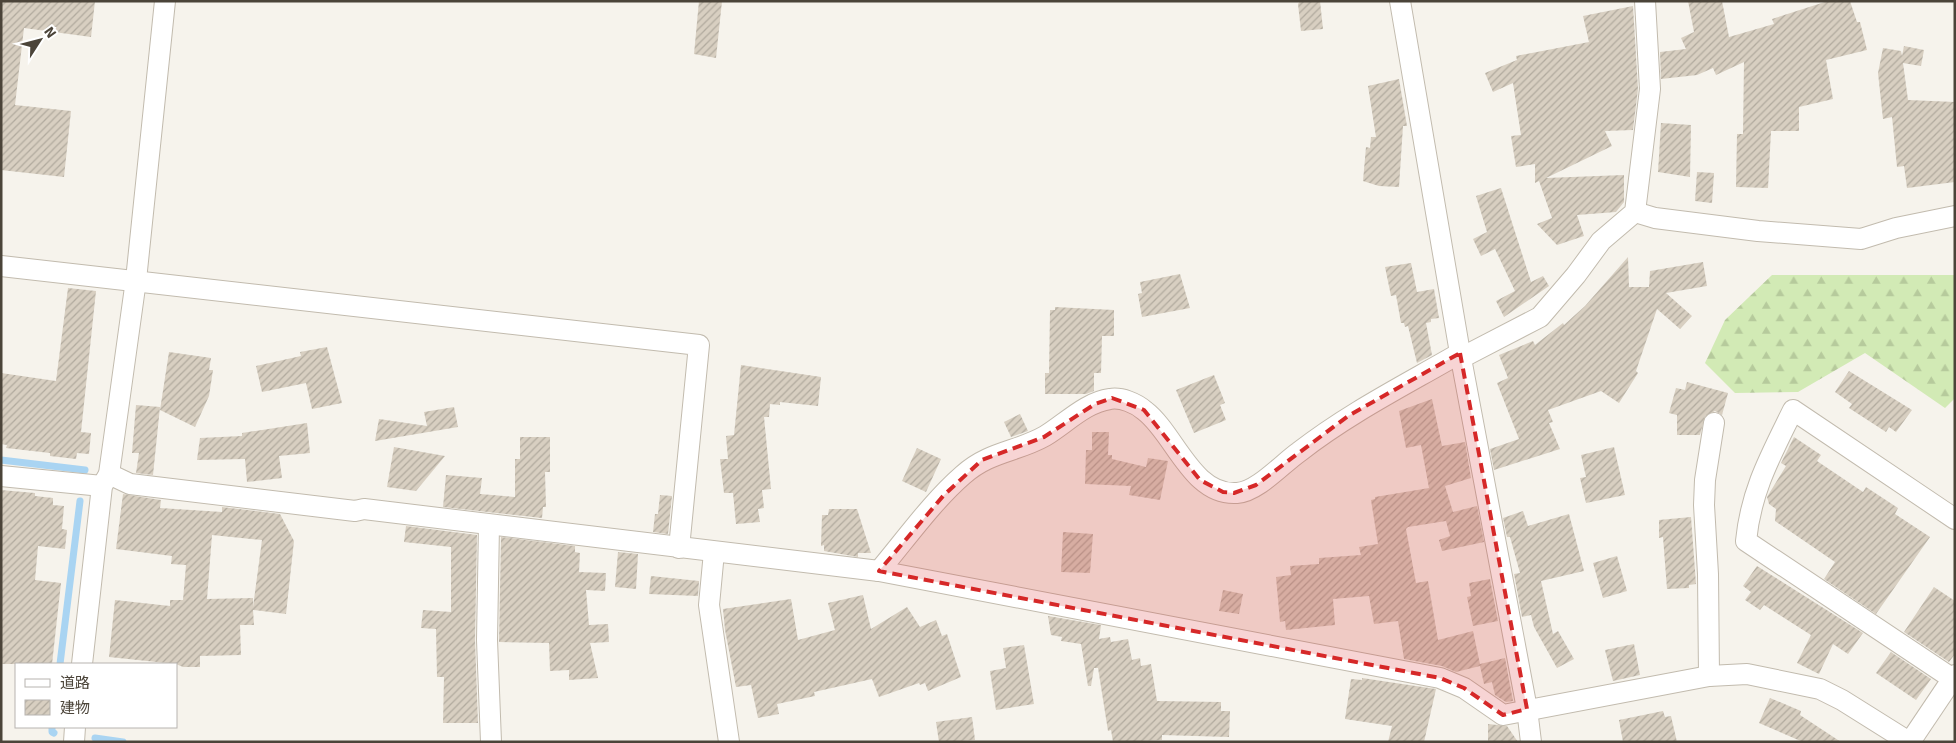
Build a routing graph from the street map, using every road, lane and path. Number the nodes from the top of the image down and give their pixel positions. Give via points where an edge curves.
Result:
1 (165, 1) edge
2 (1400, 1) edge
3 (1646, 1) edge
4 (1635, 212) junction
5 (1955, 216) edge
6 (1, 266) edge
7 (136, 280) junction
8 (1460, 356) junction
9 (1714, 423) dead end
10 (1, 476) edge
11 (106, 480) junction
12 (1955, 520) edge
13 (489, 525) junction
14 (679, 548) junction
15 (714, 552) junction
16 (879, 572) junction
17 (82, 663) edge
18 (1709, 676) junction
19 (1954, 677) edge
20 (1527, 709) junction
21 (76, 728) edge
22 (74, 742) edge
23 (491, 742) edge
24 (729, 742) edge
25 (1531, 742) edge
26 (1909, 742) edge

1 - 7 street
2 - 8 street
3 - 4 street via 1650,89
4 - 5 street via 1655,218 1758,231 1861,239
4 - 8 street via 1601,241 1540,317
6 - 7 street
7 - 11 street
7 - 14 street via 699,345
8 - 16 street via 1342,421 1246,492 1222,492 1200,480 1144,410 1121,399 1102,400 1044,437 982,460 962,476
8 - 20 street
9 - 18 street via 1704,505
10 - 11 street
11 - 13 street
11 - 17 street
12 - 19 street via 1793,410 1763,471 1748,513 1746,541
13 - 14 street
13 - 23 street via 486,640
14 - 15 street
15 - 16 street
15 - 24 street via 709,605
16 - 20 street via 1440,678 1464,688 1503,715
18 - 20 street
18 - 26 street via 1747,674 1820,690
19 - 26 street
20 - 25 street
21 - 22 street

